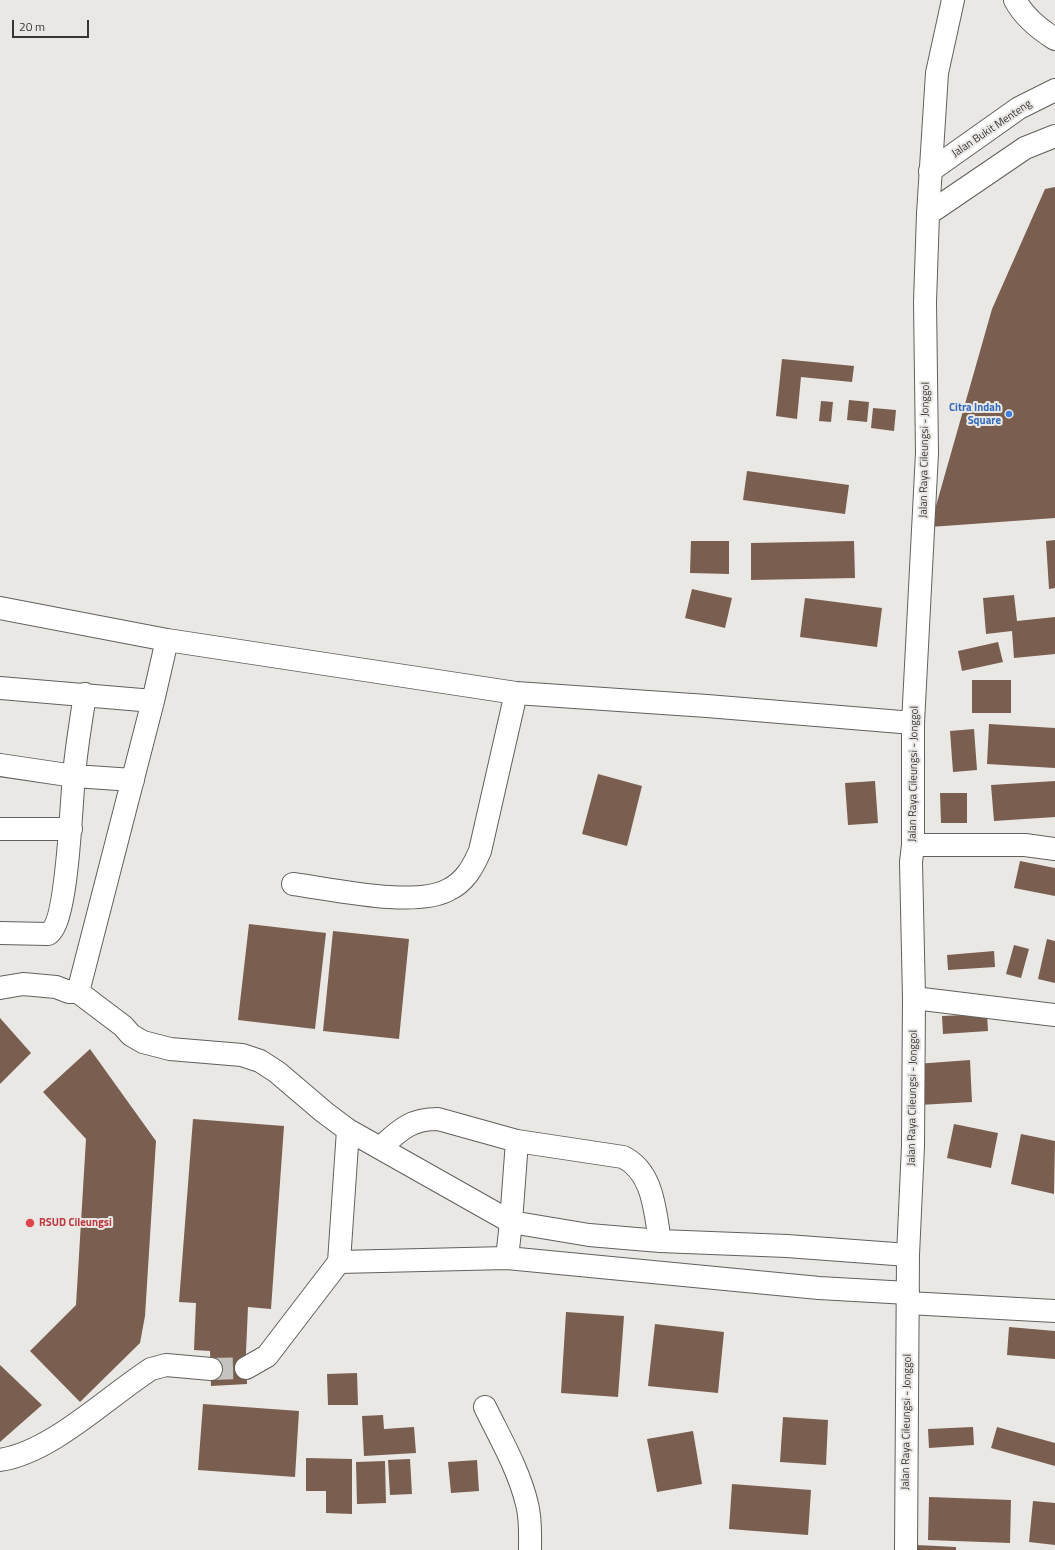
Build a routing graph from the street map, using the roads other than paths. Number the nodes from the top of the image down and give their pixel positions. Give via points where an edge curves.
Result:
1 (953, 0) edge
2 (1015, 0) edge
3 (1055, 39) edge
4 (1055, 90) edge
5 (1055, 136) edge
6 (930, 171) junction
7 (928, 214) junction
8 (0, 608) edge
9 (167, 640) junction
10 (0, 688) edge
11 (516, 693) junction
12 (85, 694) junction
13 (153, 701) junction
14 (913, 723) junction
15 (0, 765) edge
16 (74, 776) junction
17 (133, 780) junction
18 (0, 829) edge
19 (71, 829) junction
20 (913, 845) junction
21 (1055, 849) edge
22 (293, 884) dead end
23 (0, 933) edge
24 (0, 988) edge
25 (78, 992) junction
26 (914, 998) junction
27 (1055, 1015) edge
28 (348, 1130) junction
29 (517, 1142) junction
30 (380, 1148) junction
31 (511, 1222) junction
32 (660, 1241) junction
33 (908, 1255) junction
34 (507, 1258) junction
35 (339, 1262) junction
36 (908, 1298) junction
37 (1055, 1311) edge
38 (246, 1368) tunnel mouth
39 (211, 1369) tunnel mouth
40 (485, 1407) dead end
41 (0, 1460) edge
42 (530, 1550) edge
43 (906, 1550) edge

1 - 6 street, Jalan Raya Cileungsi - Jonggol via 937,73
2 - 3 street via 1033,23
4 - 6 street, Jalan Bukit Menteng via 1019,108
5 - 7 street via 1025,148
6 - 7 street, Jalan Raya Cileungsi - Jonggol
7 - 14 street, Jalan Raya Cileungsi - Jonggol via 925,302 927,453
8 - 9 street
9 - 11 street
9 - 13 street
10 - 12 street
11 - 14 street
11 - 22 street via 480,851 471,870 460,882 430,896 402,897
12 - 13 street
12 - 16 street
13 - 17 street
14 - 20 street, Jalan Raya Cileungsi - Jonggol
15 - 16 street
16 - 17 street
16 - 19 street
17 - 25 street
18 - 19 street
19 - 23 street via 64,887 53,931 41,935
20 - 21 street via 1025,845
20 - 26 street, Jalan Raya Cileungsi - Jonggol via 911,862
24 - 25 street via 23,984
25 - 28 street via 143,1042 170,1049 242,1056 260,1061
26 - 27 street
26 - 33 street, Jalan Raya Cileungsi - Jonggol via 913,1146
28 - 30 street
28 - 35 street
29 - 30 street via 438,1119 426,1119 405,1126
29 - 31 street
29 - 32 street via 617,1156 630,1161 640,1171 652,1195
30 - 31 street
31 - 32 street via 589,1235
31 - 34 street
32 - 33 street via 787,1246
33 - 36 street, Jalan Raya Cileungsi - Jonggol
34 - 35 street
34 - 36 street
35 - 38 street via 268,1356
36 - 37 street
36 - 43 street, Jalan Raya Cileungsi - Jonggol
39 - 41 street via 166,1365 151,1369 50,1442 28,1453
40 - 42 street via 521,1482 530,1524

